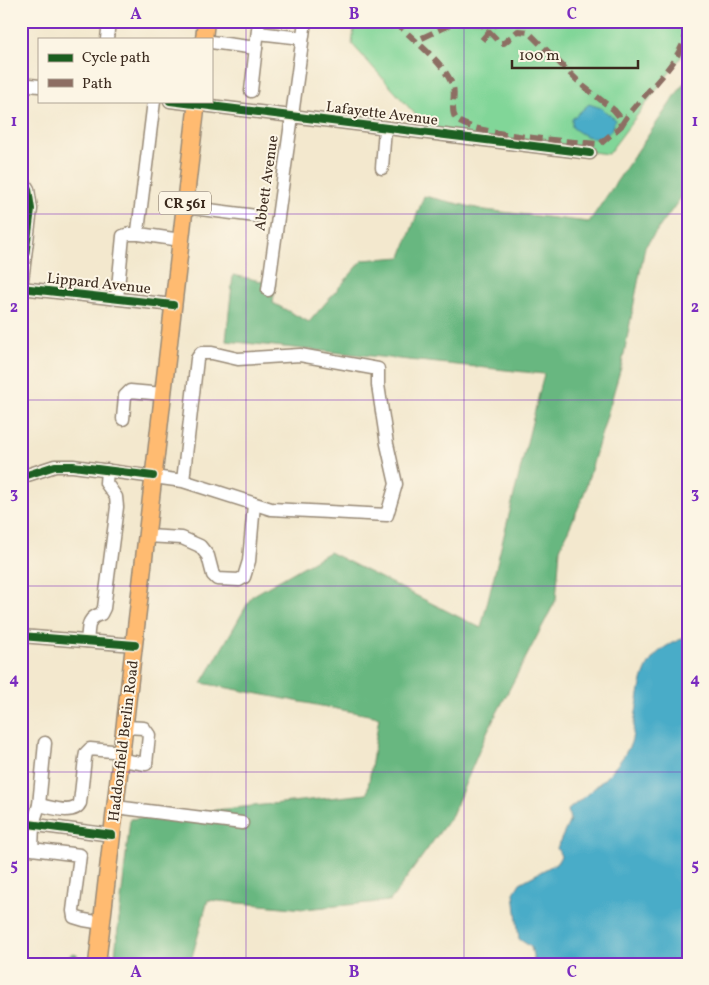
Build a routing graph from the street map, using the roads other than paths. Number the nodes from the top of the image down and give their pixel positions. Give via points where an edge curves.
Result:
1 (206, 21) edge
2 (305, 21) edge
3 (259, 27) edge
4 (204, 38) edge
5 (302, 38) junction
6 (212, 42) edge
7 (256, 48) junction
8 (21, 84) edge
9 (38, 86) edge
10 (251, 91) dead end
11 (154, 102) edge
12 (184, 102) edge
13 (197, 103) edge
14 (292, 116) junction
15 (386, 128) junction
16 (590, 153) dead end
17 (382, 168) dead end
18 (21, 178) edge
19 (185, 207) junction
20 (256, 216) dead end
21 (139, 234) junction
22 (181, 240) junction
23 (21, 288) edge
24 (268, 290) dead end
25 (117, 298) junction
26 (174, 305) junction
27 (163, 394) junction
28 (123, 420) dead end
29 (107, 470) junction
30 (153, 476) junction
31 (21, 477) edge
32 (183, 481) junction
33 (254, 504) junction
34 (147, 536) junction
35 (21, 636) edge
36 (88, 641) junction
37 (135, 645) junction
38 (125, 727) junction
39 (45, 743) dead end
40 (122, 756) junction
41 (39, 805) junction
42 (116, 807) junction
43 (242, 823) dead end
44 (27, 824) edge
45 (112, 835) junction
46 (102, 922) junction
47 (97, 964) edge

1 - 4 main road
2 - 5 street, Abbett Avenue
3 - 5 street
3 - 7 street
5 - 14 street, Abbett Avenue
6 - 7 street
7 - 10 street
8 - 9 street
11 - 21 street
12 - 13 street, Lafayette Avenue
13 - 14 street, Lafayette Avenue
13 - 19 main road, Haddonfield Berlin Road / CR 561
14 - 15 street, Lafayette Avenue
14 - 24 street, Abbett Avenue
15 - 16 street, Lafayette Avenue
15 - 17 street
18 - 23 street via 28,189 31,209
19 - 20 street
19 - 22 main road, Haddonfield Berlin Road / CR 561
21 - 22 street
21 - 25 street via 124,236
22 - 26 main road, Haddonfield Berlin Road / CR 561
23 - 25 street, Lippard Avenue
25 - 26 street, Lippard Avenue
26 - 27 main road, Haddonfield Berlin Road / CR 561
27 - 28 street via 130,391 125,396
27 - 30 main road, Haddonfield Berlin Road / CR 561
29 - 30 street
29 - 31 street via 56,466
29 - 36 street via 106,483 116,497 117,507 104,608 90,621
30 - 32 street
30 - 34 main road, Haddonfield Berlin Road / CR 561
32 - 33 street
32 - 33 street via 197,359 201,353 238,359 300,355 378,369 381,405 396,484 387,515 271,509
33 - 34 street via 249,561 244,576 239,580 213,575 208,556 194,543 182,538
34 - 37 main road, Haddonfield Berlin Road / CR 561
35 - 36 street
36 - 37 street
37 - 38 main road, Haddonfield Berlin Road / CR 561
38 - 40 main road, Haddonfield Berlin Road / CR 561
38 - 40 street via 144,728 149,734 146,764
39 - 41 street
40 - 41 street via 90,749 86,753 80,803 75,810
40 - 42 main road, Haddonfield Berlin Road / CR 561
41 - 44 street
42 - 43 street
42 - 45 main road, Haddonfield Berlin Road / CR 561
44 - 45 street
44 - 46 street via 32,850 80,855 74,917
45 - 46 main road, Haddonfield Berlin Road / CR 561
46 - 47 main road, Haddonfield Berlin Road / CR 561

